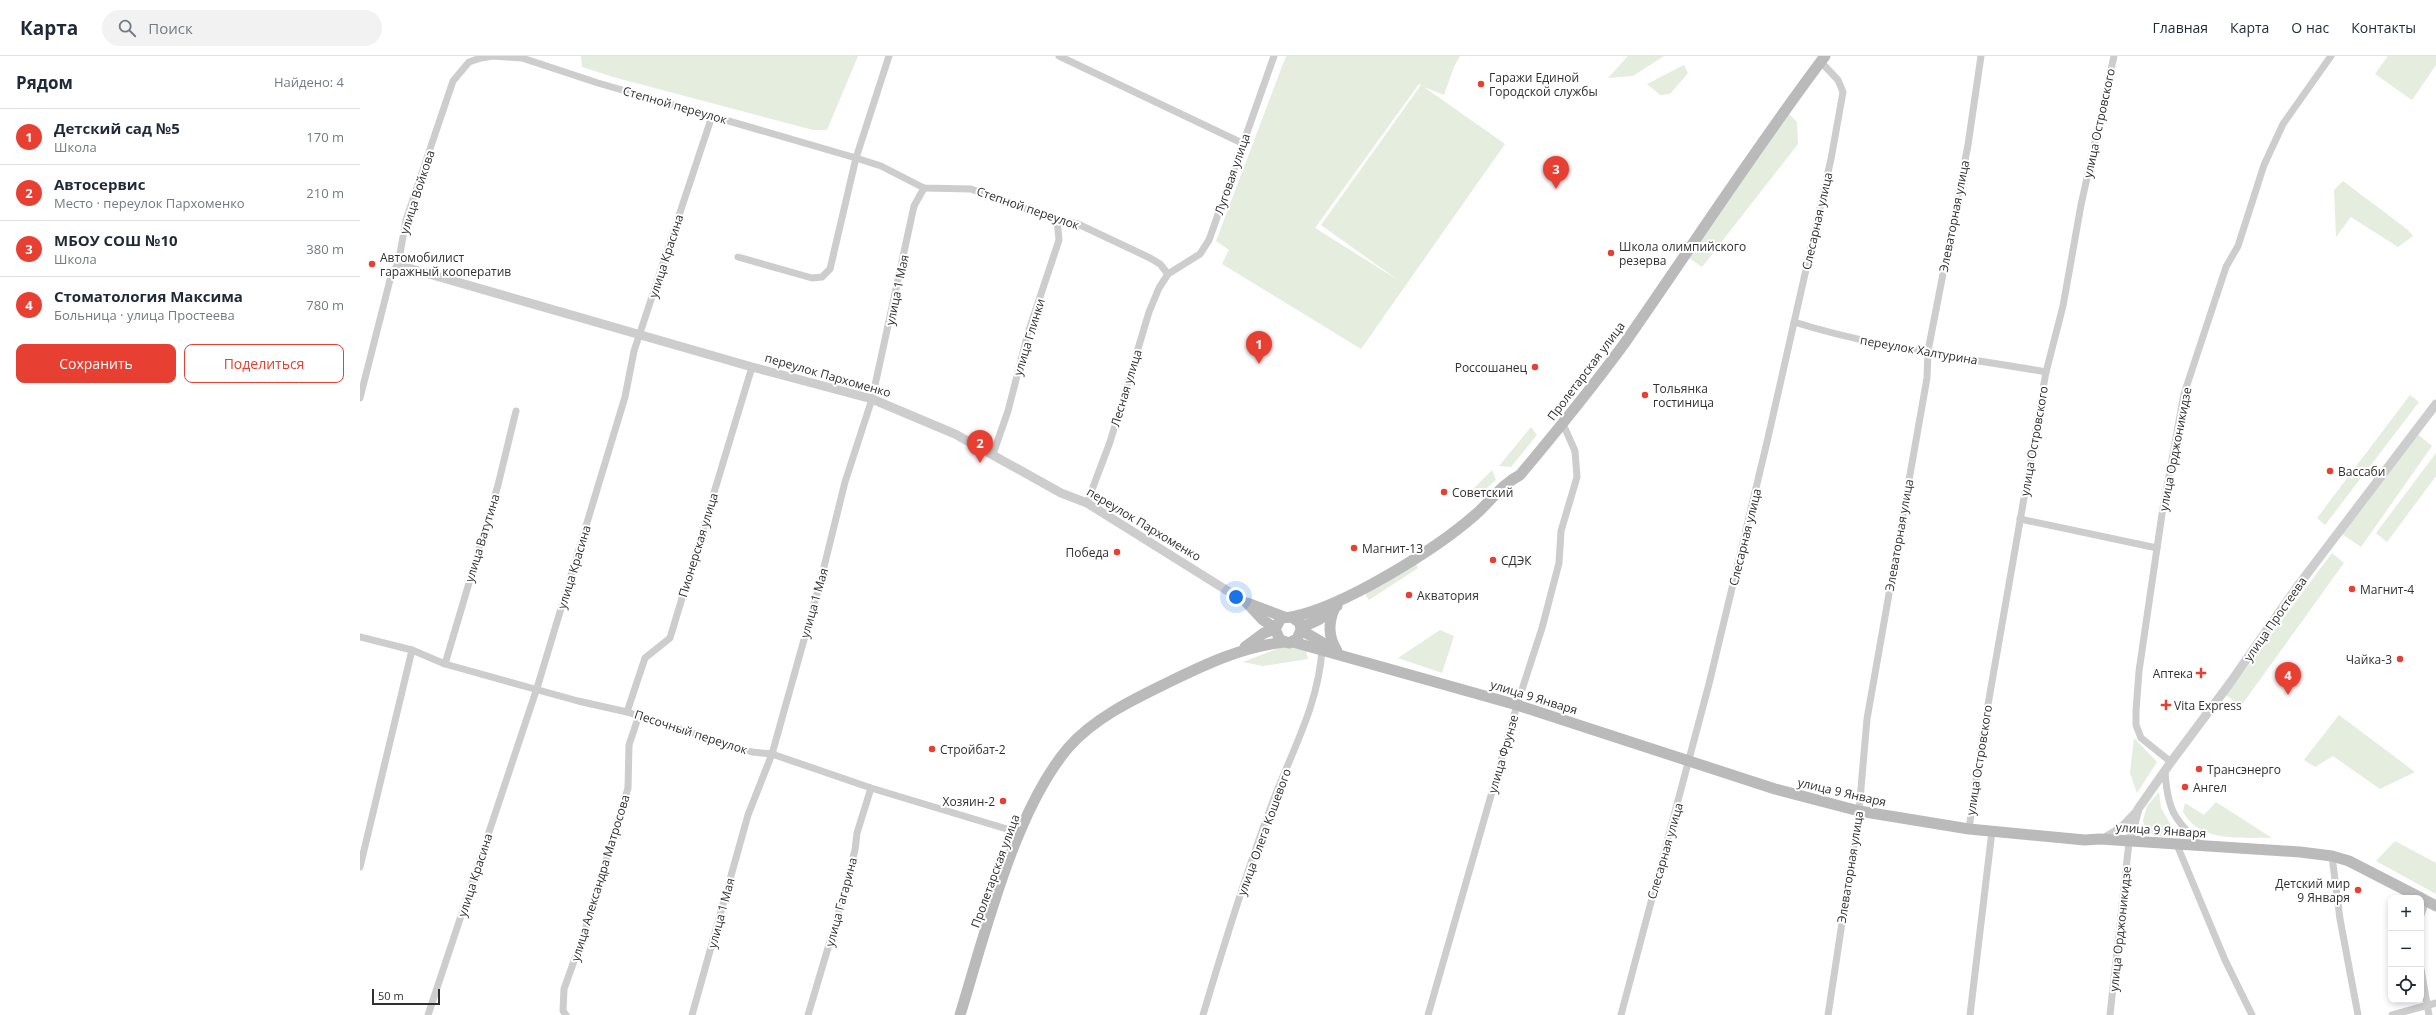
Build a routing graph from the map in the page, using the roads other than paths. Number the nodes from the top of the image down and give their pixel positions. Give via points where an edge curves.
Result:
1 (493, 56) edge
2 (889, 56) edge
3 (1059, 56) edge
4 (1274, 56) edge
5 (1981, 56) edge
6 (2114, 56) edge
7 (2331, 56) edge
8 (1823, 59) edge
9 (712, 116) junction
10 (1242, 143) junction
11 (856, 158) junction
12 (924, 188) junction
13 (1057, 220) junction
14 (738, 256) dead end
15 (398, 265) junction
16 (1168, 274) junction
17 (1794, 322) junction
18 (640, 335) junction
19 (1928, 352) junction
20 (752, 367) junction
21 (2046, 372) junction
22 (360, 398) edge
23 (872, 399) junction
24 (2436, 404) edge
25 (516, 411) dead end
26 (1563, 424) junction
27 (993, 454) junction
28 (1087, 503) junction
29 (2020, 519) junction
30 (2157, 548) junction
31 (1347, 598) junction
32 (1247, 603) junction
33 (1335, 607) junction
34 (1288, 617) junction
35 (1275, 629) junction
36 (1301, 629) junction
37 (360, 637) edge
38 (1289, 642) junction
39 (1242, 649) junction
40 (1322, 649) junction
41 (412, 650) junction
42 (1337, 651) junction
43 (1348, 656) junction
44 (445, 664) junction
45 (537, 688) junction
46 (1517, 706) junction
47 (627, 712) junction
48 (639, 716) junction
49 (772, 754) junction
50 (1688, 759) junction
51 (2168, 766) junction
52 (871, 788) junction
53 (2138, 809) junction
54 (1859, 811) junction
55 (1969, 828) junction
56 (1992, 831) junction
57 (1020, 833) junction
58 (2100, 839) junction
59 (2129, 842) junction
60 (2177, 845) junction
61 (2202, 846) junction
62 (2332, 856) junction
63 (360, 867) edge
64 (2416, 895) edge
65 (2424, 900) edge
66 (2436, 906) edge
67 (2424, 987) edge
68 (2436, 1003) edge
69 (2427, 1005) junction
70 (428, 1015) edge
71 (566, 1015) edge
72 (692, 1015) edge
73 (808, 1015) edge
74 (960, 1015) edge
75 (1203, 1015) edge
76 (1428, 1015) edge
77 (1621, 1015) edge
78 (1828, 1015) edge
79 (1970, 1015) edge
80 (2110, 1015) edge
81 (2252, 1015) edge
82 (2358, 1015) edge
83 (2392, 1015) edge
84 (2429, 1015) edge

1 - 9 street, Степной переулок via 522,58
1 - 15 street, улица Войкова via 469,62 453,81 406,220
2 - 11 street
3 - 10 street
4 - 10 street, Луговая улица
5 - 19 street, Элеваторная улица via 1968,145
6 - 21 street, улица Островского via 2081,205 2063,306
7 - 30 street, улица Орджоникидзе via 2283,124 2264,165 2238,246 2226,267 2184,394
8 - 17 street, Слесарная улица via 1843,92 1828,174
8 - 26 main road, Пролетарская улица via 1749,160 1624,344
9 - 11 street, Степной переулок
9 - 18 street, улица Красина
10 - 16 street, Луговая улица via 1209,240 1200,254
11 - 12 street, Степной переулок via 881,166
11 - 14 street via 830,269 822,277 812,278
12 - 13 street, Степной переулок via 971,189
12 - 23 street, улица 1 Мая via 914,206
13 - 16 street, Степной переулок via 1078,224 1150,258 1160,264
13 - 27 street, улица Глинки via 1059,240 1028,333 1008,411
15 - 18 street, переулок Пархоменко
15 - 22 street, улица Войкова via 392,272
16 - 28 street, Лесная улица via 1149,312 1110,442
17 - 19 street, переулок Халтурина via 1835,335
17 - 50 street, Слесарная улица via 1711,677
18 - 20 street, переулок Пархоменко
18 - 45 street, улица Красина via 625,397
19 - 21 street, переулок Халтурина
19 - 54 street, Элеваторная улица via 1927,378 1867,719
20 - 23 street, переулок Пархоменко
20 - 47 street, Пионерская улица via 670,638 645,658
21 - 29 street, улица Островского
23 - 27 street, переулок Пархоменко via 934,424
23 - 49 street, улица 1 Мая via 845,482
24 - 51 street, улица Простеева via 2297,587
25 - 44 street, улица Ватутина via 498,485
26 - 31 main road, Пролетарская улица via 1520,475 1512,479 1474,516 1431,547
26 - 46 street, улица Фрунзе via 1575,451 1577,477 1561,532 1559,563 1542,628
27 - 28 street, переулок Пархоменко via 1061,493
28 - 32 street, переулок Пархоменко
29 - 30 street
29 - 55 street, улица Островского
30 - 51 street, улица Орджоникидзе via 2139,671 2136,725 2141,738
31 - 33 main road
31 - 34 main road, Пролетарская улица via 1304,615
32 - 34 main road
32 - 35 main road, переулок Пархоменко
33 - 36 main road
33 - 42 main road via 1329,631
34 - 35 main road via 1278,621
34 - 36 main road via 1296,619
35 - 38 main road via 1280,640
35 - 39 main road via 1264,633
36 - 38 main road via 1297,639
36 - 42 main road
37 - 41 street, Песочный переулок
38 - 39 main road, Пролетарская улица
38 - 40 main road, улица 9 Января
39 - 57 main road, Пролетарская улица via 1143,694 1092,725 1069,747 1049,774
40 - 43 main road, улица 9 Января
40 - 75 street, улица Олега Кошевого via 1321,665 1308,714 1257,844
41 - 44 street, Песочный переулок
41 - 63 street
42 - 43 main road
43 - 46 main road, улица 9 Января
44 - 45 street, Песочный переулок
45 - 47 street, Песочный переулок
45 - 70 street, улица Красина
46 - 50 main road, улица 9 Января
46 - 76 street, улица Фрунзе
47 - 48 street, Песочный переулок
48 - 49 street, Песочный переулок via 752,752
48 - 71 street, улица Александра Матросова via 629,745 628,788 585,930 564,989 562,1011
49 - 52 street, Песочный переулок
49 - 72 street, улица 1 Мая via 748,815
50 - 54 main road, улица 9 Января via 1775,789
50 - 77 street, Слесарная улица via 1676,814
51 - 53 street, улица Простеева
51 - 61 street via 2166,795 2170,809 2178,823
52 - 57 street, Песочный переулок
52 - 73 street, улица Гагарина via 856,833 855,850 839,911
53 - 58 street via 2122,826
53 - 59 street, улица Простеева
54 - 55 main road, улица 9 Января
54 - 78 street, Элеваторная улица
55 - 56 main road, улица 9 Января
56 - 58 main road, улица 9 Января via 2085,840
56 - 79 street
57 - 74 main road, Пролетарская улица
58 - 59 main road, улица 9 Января
59 - 60 main road, улица 9 Января
59 - 80 street, улица Орджоникидзе
60 - 61 main road, улица 9 Января
60 - 81 street via 2224,960
61 - 62 main road, улица 9 Января
62 - 64 main road, улица 9 Января via 2377,874
62 - 82 street via 2339,912
65 - 66 main road, улица 9 Января
67 - 69 street
68 - 69 street
69 - 83 street
69 - 84 street

